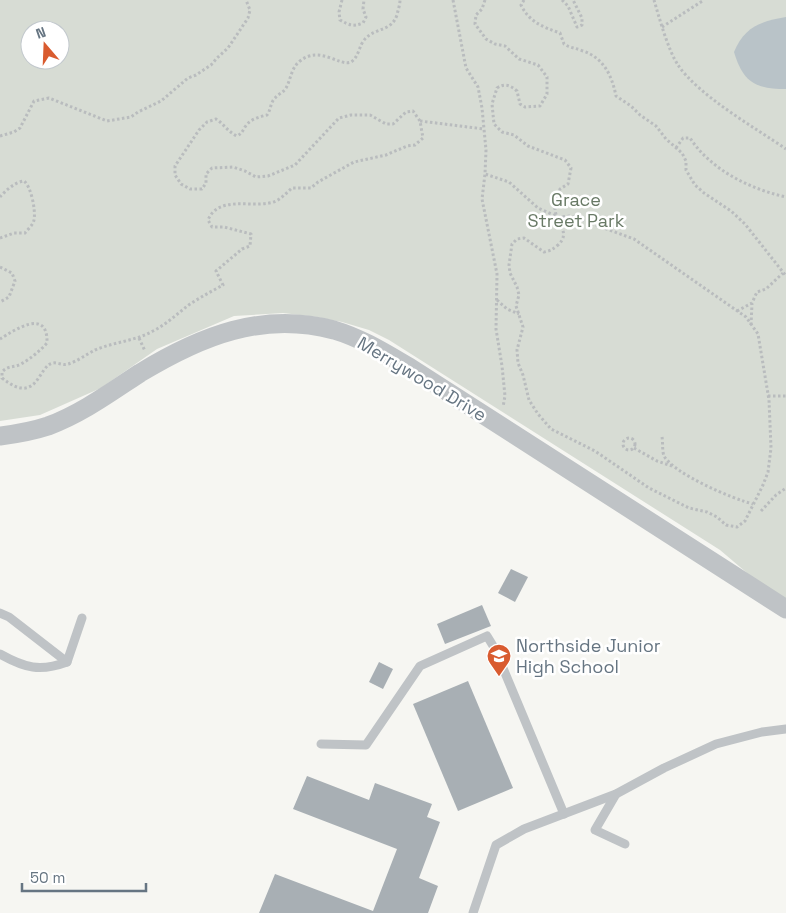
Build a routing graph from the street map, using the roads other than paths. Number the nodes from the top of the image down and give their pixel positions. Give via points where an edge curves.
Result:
1 (0, 436) edge
2 (786, 609) edge
3 (0, 613) edge
4 (82, 618) dead end
5 (0, 654) edge
6 (67, 662) junction
7 (786, 729) edge
8 (321, 744) dead end
9 (616, 794) junction
10 (564, 814) junction
11 (625, 844) dead end
12 (473, 913) edge

1 - 2 street, Merrywood Drive via 25,432 64,419 185,348 238,328 280,324 334,330 363,341 409,367
3 - 6 lane
4 - 6 lane
5 - 6 lane via 27,667 51,668
7 - 9 lane via 716,744
8 - 10 lane via 366,746 420,666 487,636
9 - 10 lane
9 - 11 lane via 595,830
10 - 12 lane via 524,828 496,845

